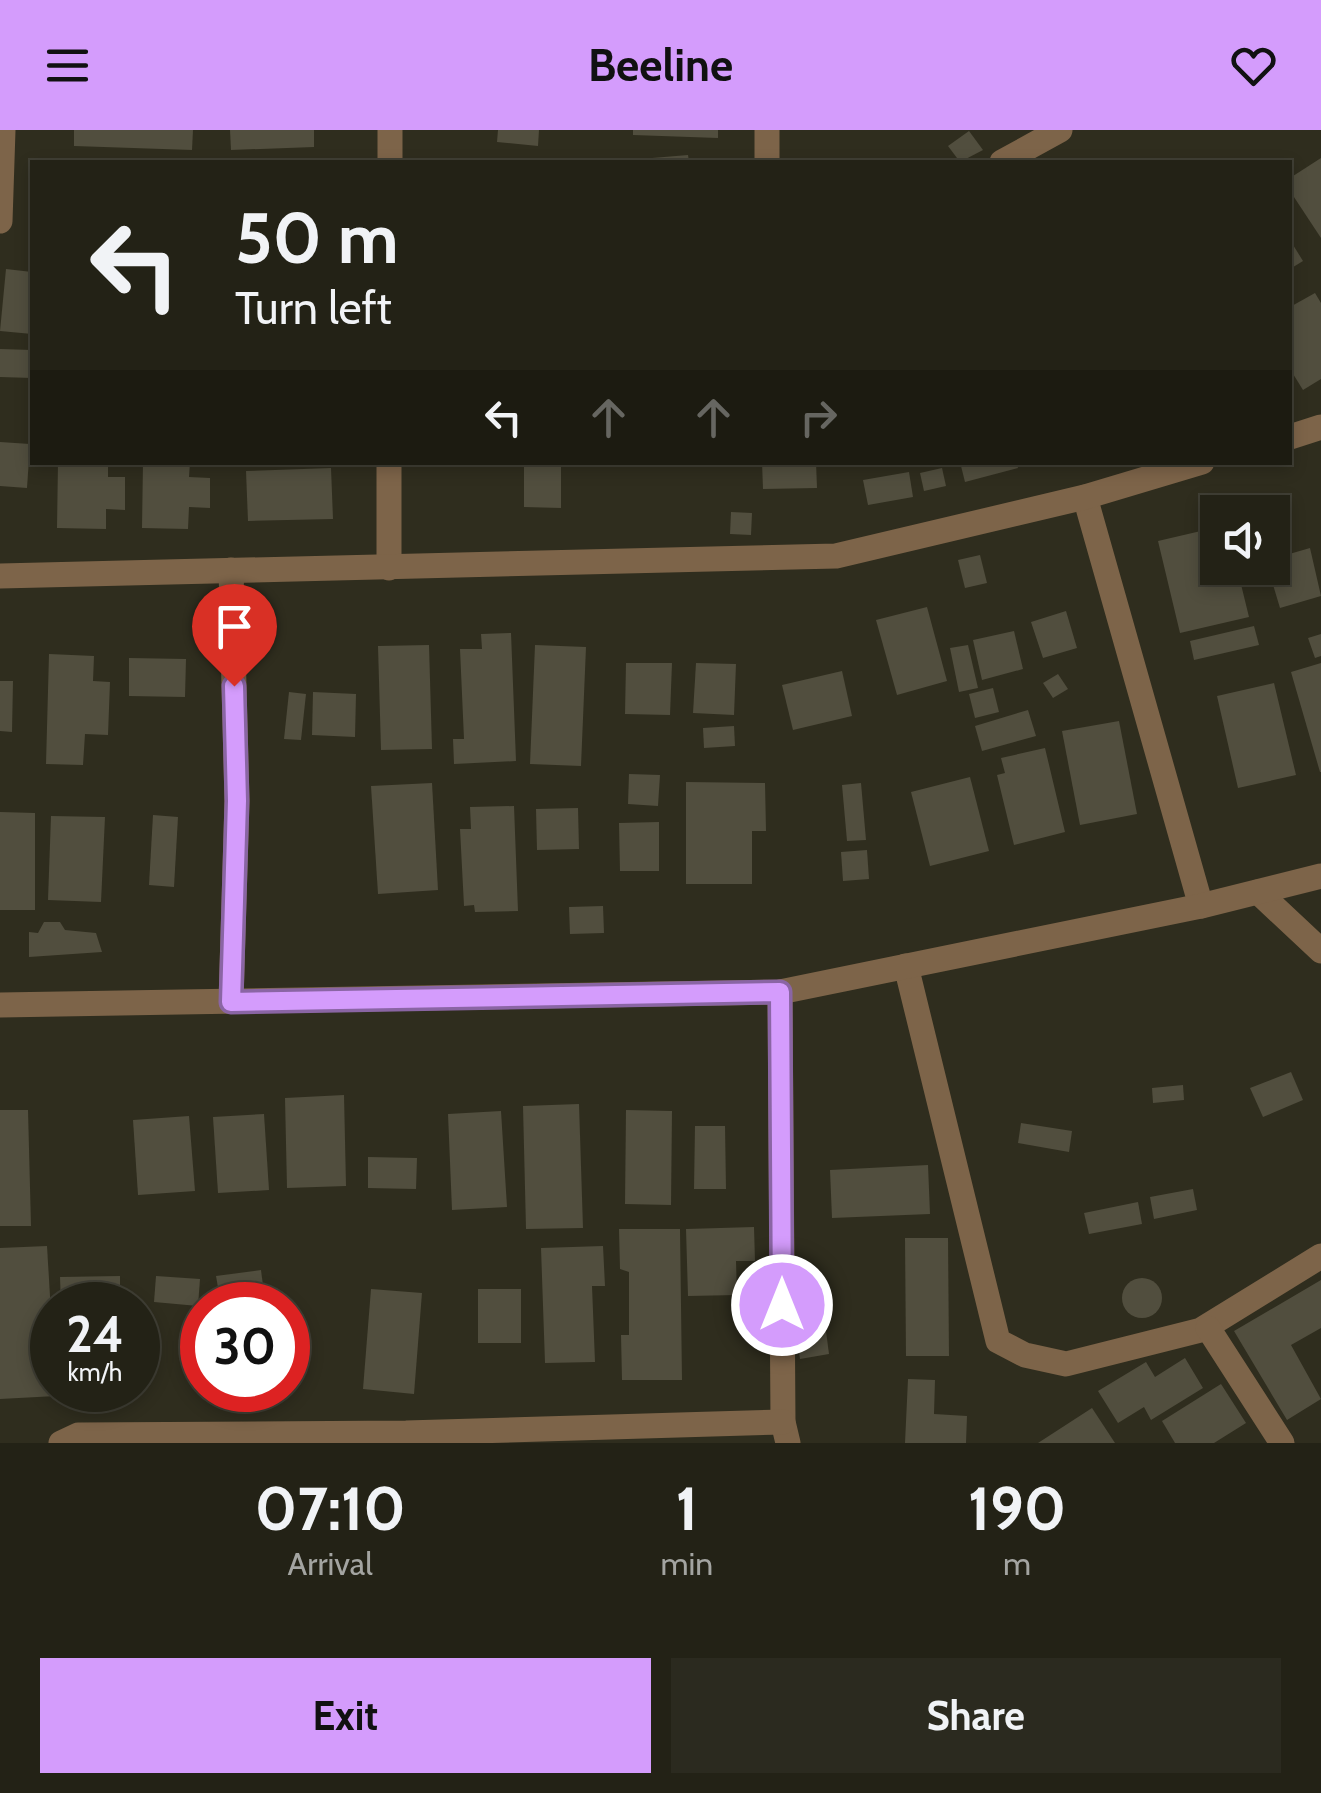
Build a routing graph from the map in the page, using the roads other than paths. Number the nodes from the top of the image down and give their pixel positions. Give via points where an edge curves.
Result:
1 (3, 130) edge
2 (390, 130) edge
3 (767, 130) edge
4 (1060, 130) edge
5 (390, 160) edge
6 (767, 160) edge
7 (1006, 160) edge
8 (0, 220) edge
9 (1321, 428) edge
10 (1292, 435) edge
11 (389, 465) edge
12 (1192, 465) edge
13 (1085, 497) junction
14 (389, 568) junction
15 (231, 570) junction
16 (0, 576) edge
17 (1321, 876) edge
18 (1258, 892) junction
19 (1202, 906) junction
20 (1321, 951) edge
21 (906, 966) junction
22 (780, 992) junction
23 (231, 1002) junction
24 (0, 1005) edge
25 (1321, 1256) edge
26 (1208, 1328) junction
27 (786, 1432) edge
28 (406, 1438) edge
29 (61, 1443) edge
30 (1282, 1443) edge

1 - 8 street
2 - 5 street
3 - 6 street
4 - 7 street
9 - 10 street
11 - 14 street
12 - 13 street
13 - 14 street via 836,556
13 - 19 street
14 - 15 street
15 - 16 street
15 - 23 street via 237,801
17 - 18 street
18 - 19 street
18 - 20 street
19 - 21 street
21 - 22 street
21 - 26 street via 998,1341 1066,1364
22 - 23 street
22 - 27 street
23 - 24 street
25 - 26 street
26 - 30 street
27 - 28 street
28 - 29 street via 78,1435

